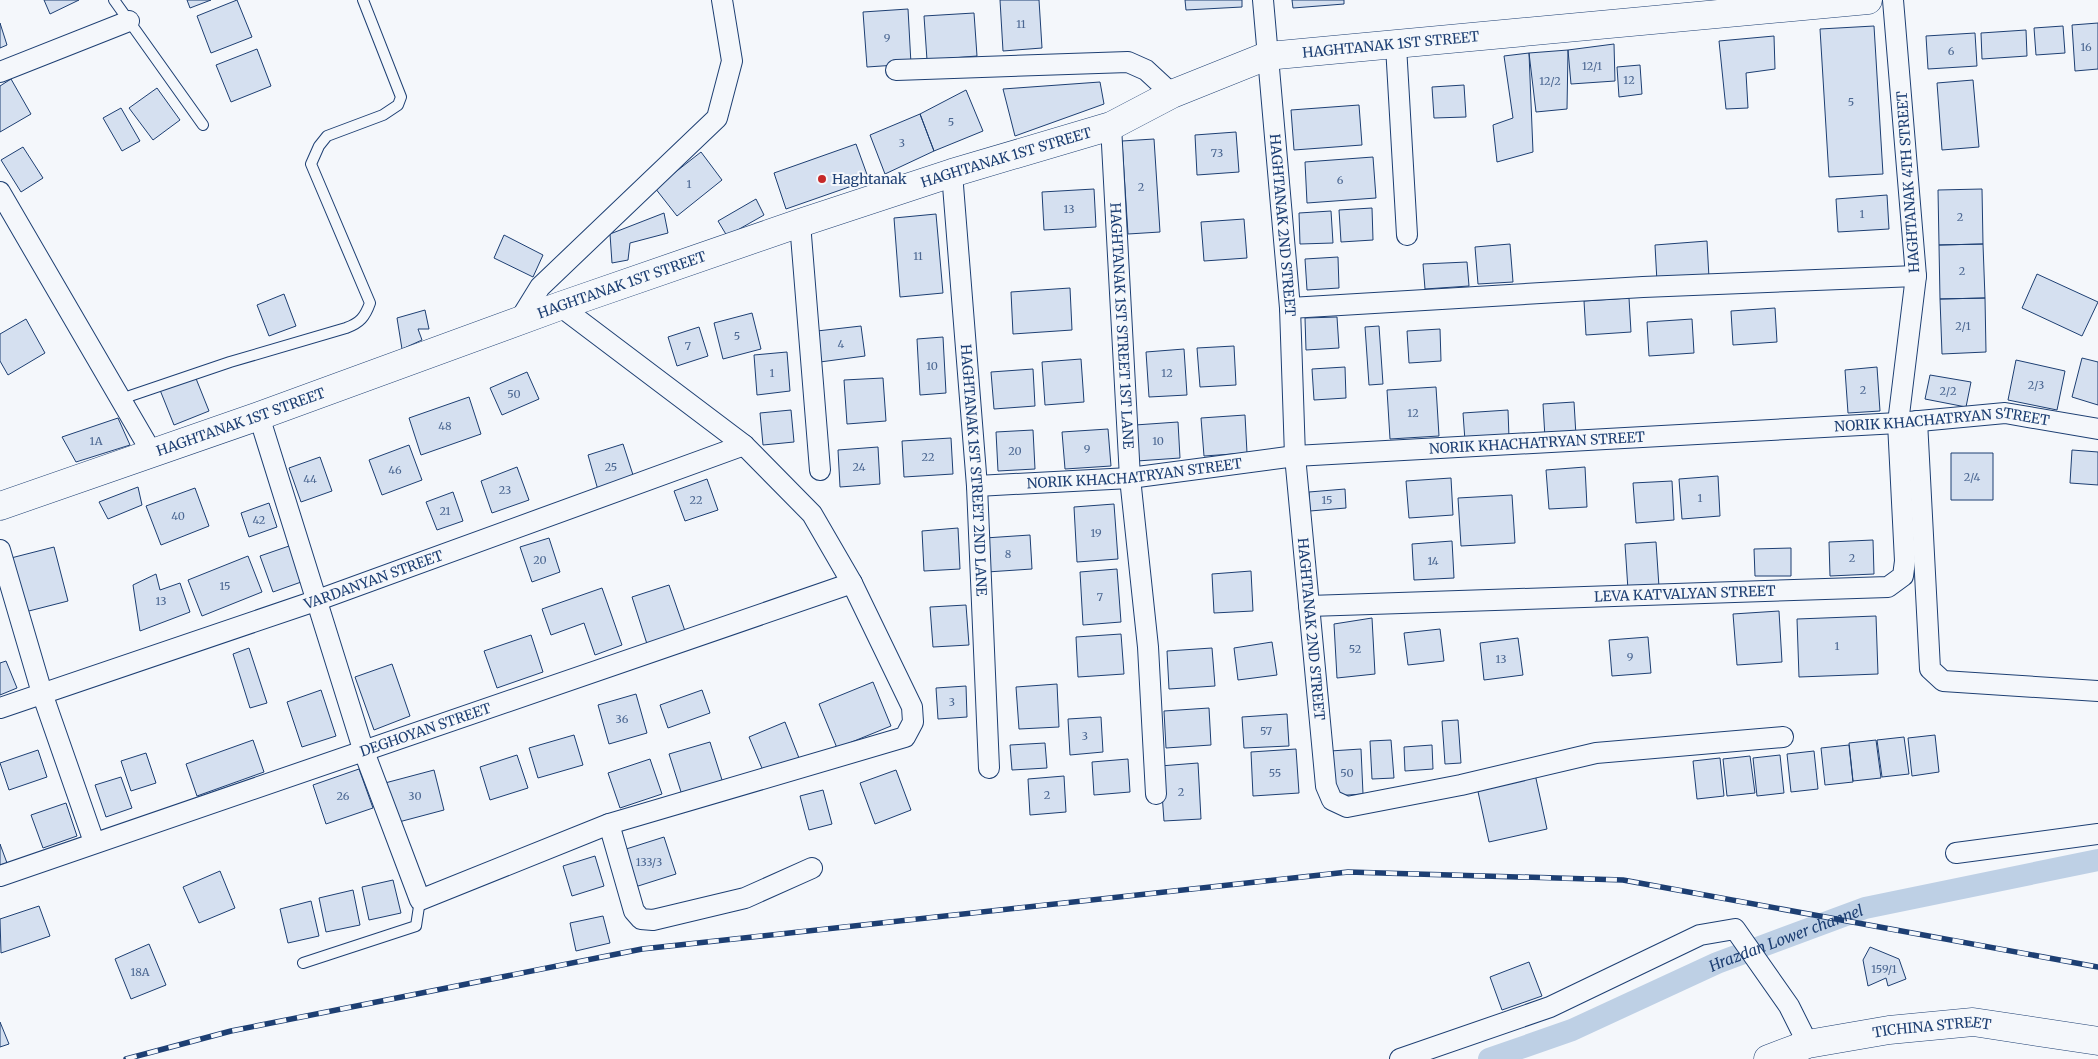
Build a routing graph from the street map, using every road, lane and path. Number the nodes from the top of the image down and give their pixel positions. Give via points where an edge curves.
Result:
1 (114, 0) edge
2 (363, 0) edge
3 (722, 0) edge
4 (1262, 0) edge
5 (1868, 0) edge
6 (1894, 0) edge
7 (129, 21) junction
8 (1396, 46) junction
9 (1267, 56) junction
10 (896, 70) dead end
11 (0, 72) edge
12 (1172, 94) junction
13 (203, 125) dead end
14 (1111, 126) junction
15 (952, 173) junction
16 (0, 192) edge
17 (800, 223) junction
18 (1407, 235) dead end
19 (1916, 276) junction
20 (560, 306) junction
21 (1290, 308) junction
22 (519, 321) junction
23 (121, 399) junction
24 (259, 416) junction
25 (1908, 422) junction
26 (2098, 429) edge
27 (744, 445) junction
28 (152, 453) junction
29 (1295, 456) junction
30 (820, 470) dead end
31 (1130, 478) junction
32 (977, 486) junction
33 (0, 506) edge
34 (0, 550) edge
35 (852, 583) junction
36 (318, 600) junction
37 (1309, 606) junction
38 (2098, 691) edge
39 (42, 693) junction
40 (0, 708) edge
41 (1783, 737) dead end
42 (363, 749) junction
43 (989, 768) dead end
44 (1156, 794) dead end
45 (609, 824) junction
46 (2098, 834) edge
47 (94, 842) junction
48 (1956, 854) dead end
49 (812, 868) dead end
50 (0, 876) edge
51 (420, 900) junction
52 (304, 962) dead end
53 (2098, 1041) edge
54 (1808, 1044) junction
55 (1400, 1059) edge
56 (1768, 1059) edge

1 - 7 lane
2 - 23 lane via 401,96 398,105 383,115 328,136 319,146 311,164 370,303 366,316 346,328
3 - 22 street via 732,61 717,118 540,287
4 - 9 street, HAGHTANAK 2ND STREET
5 - 8 main road, HAGHTANAK 1ST STREET
6 - 19 street, HAGHTANAK 4TH STREET
7 - 11 street
7 - 13 lane
8 - 9 main road, HAGHTANAK 1ST STREET
8 - 18 street
9 - 12 main road, HAGHTANAK 1ST STREET
9 - 21 street, HAGHTANAK 2ND STREET
10 - 12 street via 1128,62 1146,70
12 - 14 main road, HAGHTANAK 1ST STREET
14 - 15 main road, HAGHTANAK 1ST STREET
14 - 31 street, HAGHTANAK 1ST STREET 1ST LANE
15 - 17 main road, HAGHTANAK 1ST STREET
15 - 32 street, HAGHTANAK 1ST STREET 2ND LANE
16 - 23 street
17 - 20 main road, HAGHTANAK 1ST STREET
17 - 30 street
19 - 21 street via 1644,287
19 - 25 street, HAGHTANAK 4TH STREET
20 - 22 main road, HAGHTANAK 1ST STREET
20 - 27 street
21 - 29 street, HAGHTANAK 2ND STREET
22 - 24 main road, HAGHTANAK 1ST STREET
23 - 28 street
24 - 28 main road, HAGHTANAK 1ST STREET
24 - 36 street
25 - 26 street, NORIK KHACHATRYAN STREET via 2005,413
25 - 29 street, NORIK KHACHATRYAN STREET
25 - 37 street, LEVA KATVALYAN STREET via 1904,576 1888,587
25 - 38 street via 1930,669 1943,681
27 - 35 street via 812,514
27 - 36 street, VARDANYAN STREET
28 - 33 main road, HAGHTANAK 1ST STREET
29 - 31 street, NORIK KHACHATRYAN STREET
29 - 37 street, HAGHTANAK 2ND STREET
31 - 32 street, NORIK KHACHATRYAN STREET
31 - 44 street, HAGHTANAK 1ST STREET 1ST LANE via 1148,647
32 - 43 street, HAGHTANAK 1ST STREET 2ND LANE
34 - 39 street
35 - 42 street, DEGHOYAN STREET
35 - 45 street via 912,707 913,722 905,736
36 - 39 street, VARDANYAN STREET
36 - 42 street
37 - 41 street, HAGHTANAK 2ND STREET via 1326,786 1332,800 1347,807 1461,785 1596,753
39 - 40 street, VARDANYAN STREET
39 - 47 street
42 - 47 street, DEGHOYAN STREET
42 - 51 street
45 - 49 street via 634,911 641,919 653,920 746,898
45 - 51 street
46 - 48 street
47 - 50 street, DEGHOYAN STREET
51 - 52 lane via 416,926
53 - 54 main road, TICHINA STREET via 1972,1022 1889,1030
54 - 55 street via 1789,1006 1735,929 1700,935 1550,1007
54 - 56 main road, TICHINA STREET

